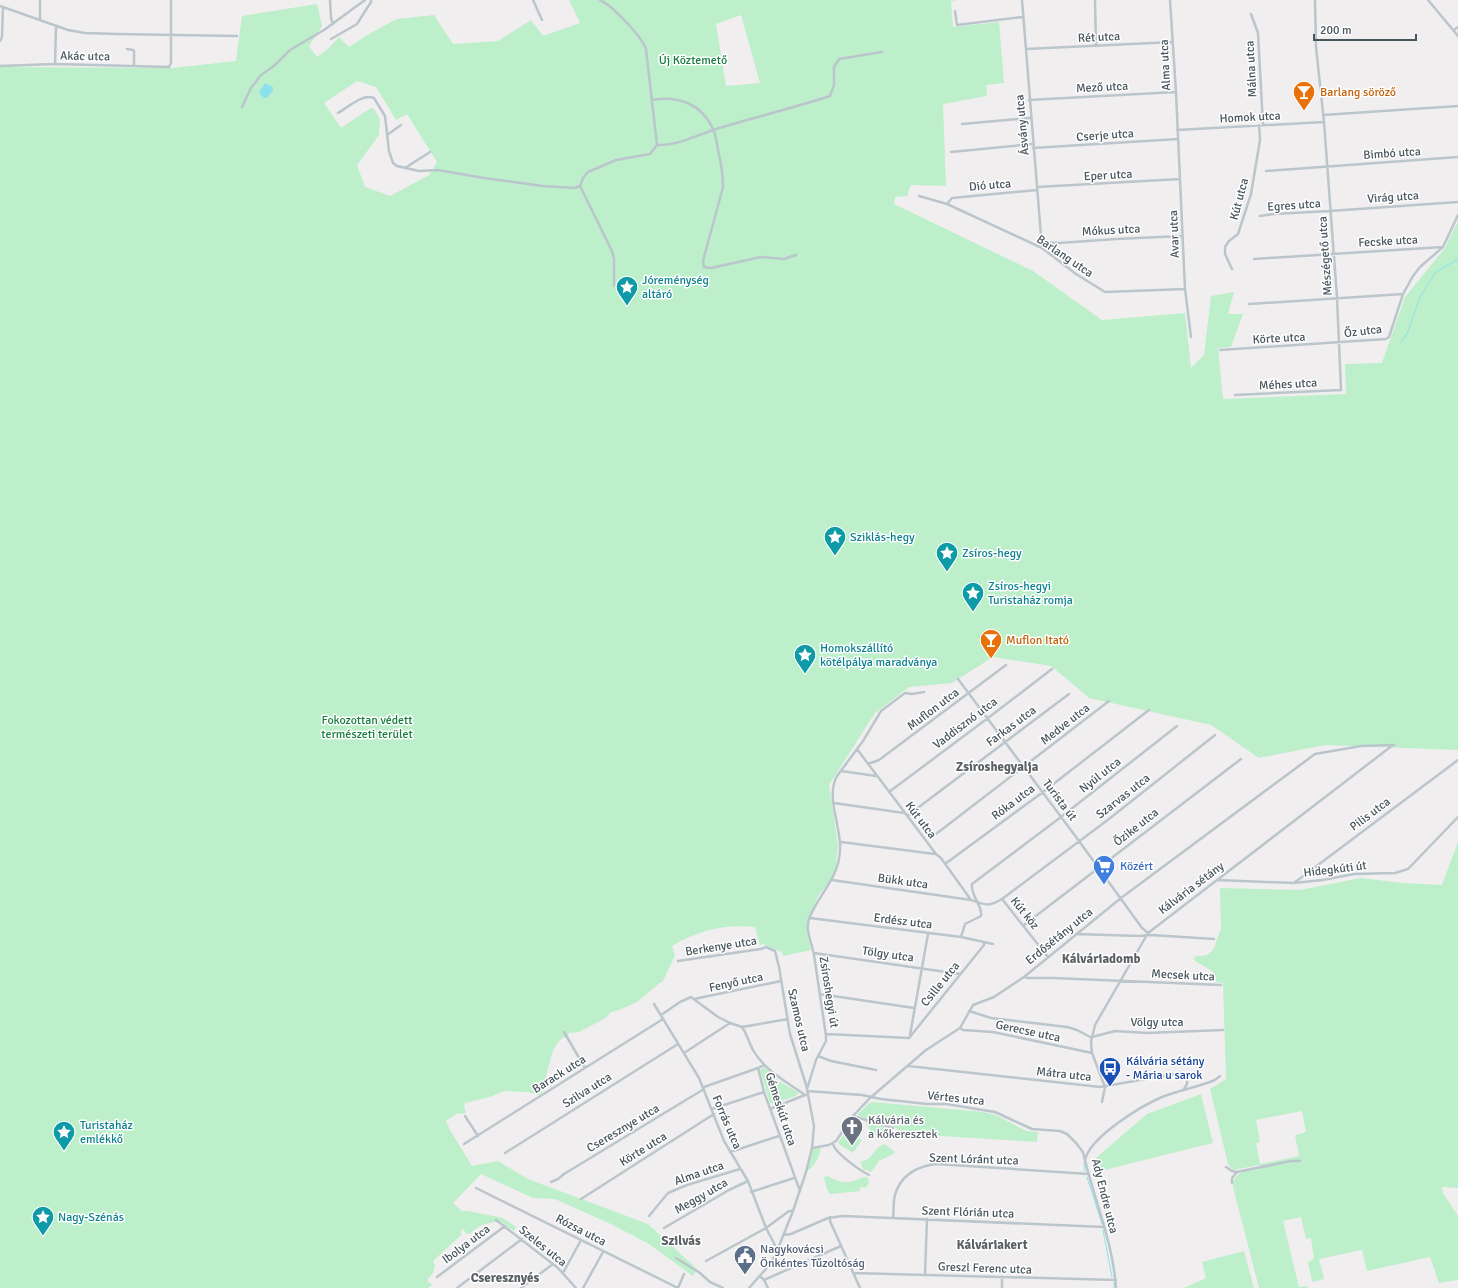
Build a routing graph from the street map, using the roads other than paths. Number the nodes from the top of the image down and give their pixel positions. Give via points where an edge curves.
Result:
1 (40, 0) edge
2 (171, 0) edge
3 (330, 0) edge
4 (365, 0) edge
5 (371, 0) edge
6 (533, 0) edge
7 (600, 0) edge
8 (1022, 0) edge
9 (1095, 0) edge
10 (1170, 0) edge
11 (1315, 0) edge
12 (1428, 0) edge
13 (2, 6) edge
14 (955, 11) dead end
15 (1251, 14) dead end
16 (1023, 17) junction
17 (40, 19) junction
18 (542, 20) dead end
19 (333, 24) junction
20 (56, 26) junction
21 (1458, 27) edge
22 (1454, 30) junction
23 (171, 34) junction
24 (237, 36) dead end
25 (1458, 36) edge
26 (332, 39) dead end
27 (0, 40) edge
28 (1173, 42) junction
29 (1096, 46) junction
30 (127, 49) dead end
31 (1026, 49) junction
32 (882, 52) dead end
33 (55, 64) junction
34 (0, 66) edge
35 (134, 66) junction
36 (1176, 92) junction
37 (652, 100) junction
38 (1029, 100) junction
39 (1458, 106) edge
40 (242, 107) dead end
41 (338, 113) dead end
42 (1323, 115) junction
43 (1030, 118) junction
44 (1324, 122) junction
45 (962, 124) dead end
46 (401, 125) dead end
47 (1259, 125) junction
48 (1263, 125) junction
49 (714, 130) junction
50 (1178, 130) junction
51 (386, 135) junction
52 (1178, 139) junction
53 (1032, 144) junction
54 (657, 146) junction
55 (1033, 148) junction
56 (430, 152) dead end
57 (951, 152) dead end
58 (1458, 157) edge
59 (1327, 167) junction
60 (404, 169) junction
61 (1266, 171) dead end
62 (1180, 180) junction
63 (580, 186) junction
64 (1037, 189) junction
65 (919, 196) dead end
66 (1458, 202) edge
67 (947, 204) junction
68 (1330, 211) junction
69 (1458, 215) edge
70 (1260, 216) dead end
71 (1182, 236) junction
72 (1041, 242) junction
73 (1443, 247) junction
74 (1042, 248) junction
75 (1333, 254) junction
76 (796, 255) dead end
77 (1254, 260) dead end
78 (1232, 269) dead end
79 (614, 286) dead end
80 (1185, 289) junction
81 (1402, 294) junction
82 (1337, 297) junction
83 (1249, 304) dead end
84 (1191, 337) dead end
85 (1340, 343) junction
86 (1220, 350) dead end
87 (1342, 390) joint
88 (1235, 395) dead end
89 (1006, 665) dead end
90 (1052, 668) dead end
91 (958, 679) dead end
92 (924, 692) dead end
93 (969, 693) junction
94 (1069, 694) dead end
95 (1109, 701) dead end
96 (1149, 710) dead end
97 (988, 718) junction
98 (1177, 726) dead end
99 (1215, 735) dead end
100 (1006, 742) junction
101 (1394, 745) joint
102 (857, 749) junction
103 (1241, 759) dead end
104 (1458, 760) edge
105 (868, 764) junction
106 (1024, 767) junction
107 (841, 771) junction
108 (877, 776) junction
109 (889, 792) junction
110 (1043, 792) junction
111 (834, 803) junction
112 (906, 815) junction
113 (1061, 817) junction
114 (1458, 817) edge
115 (936, 834) dead end
116 (1079, 841) junction
117 (841, 842) junction
118 (936, 854) junction
119 (945, 864) junction
120 (1099, 868) junction
121 (832, 880) junction
122 (1216, 880) junction
123 (1294, 883) junction
124 (1121, 898) junction
125 (1002, 899) junction
126 (971, 900) junction
127 (976, 902) junction
128 (810, 918) junction
129 (1024, 925) junction
130 (928, 934) junction
131 (1076, 934) junction
132 (1147, 934) junction
133 (961, 937) junction
134 (1214, 939) dead end
135 (984, 942) junction
136 (994, 944) dead end
137 (766, 947) joint
138 (814, 953) junction
139 (1048, 957) junction
140 (678, 961) dead end
141 (921, 968) junction
142 (960, 974) junction
143 (1024, 977) junction
144 (781, 981) junction
145 (1121, 981) junction
146 (1221, 985) dead end
147 (820, 994) junction
148 (693, 998) junction
149 (654, 1004) dead end
150 (914, 1008) junction
151 (969, 1011) junction
152 (661, 1015) junction
153 (664, 1019) junction
154 (788, 1019) junction
155 (730, 1023) junction
156 (742, 1028) junction
157 (960, 1028) junction
158 (1223, 1030) dead end
159 (564, 1032) dead end
160 (826, 1034) junction
161 (909, 1038) junction
162 (1092, 1038) junction
163 (678, 1044) junction
164 (684, 1053) junction
165 (1092, 1053) junction
166 (818, 1056) junction
167 (764, 1065) junction
168 (908, 1066) junction
169 (585, 1068) junction
170 (758, 1068) junction
171 (876, 1070) dead end
172 (1220, 1076) dead end
173 (1105, 1087) junction
174 (704, 1088) junction
175 (1184, 1089) junction
176 (764, 1092) junction
177 (807, 1093) junction
178 (870, 1098) junction
179 (1102, 1102) dead end
180 (770, 1108) junction
181 (712, 1109) junction
182 (714, 1114) junction
183 (465, 1116) dead end
184 (853, 1116) junction
185 (893, 1128) dead end
186 (478, 1136) junction
187 (779, 1136) junction
188 (832, 1143) junction
189 (464, 1144) dead end
190 (812, 1148) junction
191 (730, 1152) junction
192 (505, 1153) dead end
193 (1085, 1160) junction
194 (1300, 1161) dead end
195 (1226, 1167) dead end
196 (740, 1169) junction
197 (1237, 1172) junction
198 (1089, 1174) junction
199 (869, 1175) dead end
200 (794, 1178) junction
201 (748, 1181) junction
202 (551, 1182) dead end
203 (1232, 1183) dead end
204 (476, 1188) dead end
205 (800, 1191) junction
206 (751, 1192) junction
207 (581, 1199) dead end
208 (793, 1211) junction
209 (649, 1216) dead end
210 (830, 1217) junction
211 (893, 1218) junction
212 (927, 1219) junction
213 (496, 1220) dead end
214 (505, 1226) junction
215 (1104, 1227) junction
216 (664, 1228) dead end
217 (766, 1228) junction
218 (784, 1234) junction
219 (522, 1239) junction
220 (581, 1240) junction
221 (841, 1246) junction
222 (778, 1250) junction
223 (604, 1252) junction
224 (676, 1258) dead end
225 (706, 1261) dead end
226 (553, 1264) junction
227 (853, 1273) junction
228 (563, 1274) junction
229 (684, 1274) dead end
230 (925, 1275) junction
231 (760, 1276) junction
232 (437, 1277) dead end
233 (1002, 1277) junction
234 (764, 1280) junction
235 (1116, 1280) junction
236 (457, 1288) edge
237 (521, 1288) edge
238 (574, 1288) edge
239 (583, 1288) edge
240 (678, 1288) edge
241 (723, 1288) edge
242 (748, 1288) edge
243 (768, 1288) edge
244 (860, 1288) edge
245 (1002, 1288) edge
246 (1116, 1288) edge

1 - 17 street
2 - 23 street
3 - 19 street
4 - 19 street
5 - 26 street via 357,24
6 - 18 street
7 - 37 street via 608,5 644,44
8 - 16 street, Ásvány utca
9 - 29 street
10 - 28 street, Alma utca
11 - 42 street, Mészégető utca via 1316,47
12 - 22 street
13 - 17 street
13 - 27 street
14 - 16 street via 956,25
15 - 48 street, Málna utca via 1258,33
16 - 31 street, Ásvány utca
17 - 20 street
19 - 40 street via 290,50 261,75
20 - 23 street via 85,33
20 - 33 street
21 - 22 street
22 - 25 street
23 - 24 street
23 - 35 street, Akác utca via 169,67
28 - 29 street, Rét utca
28 - 36 street, Alma utca
29 - 31 street, Rét utca
30 - 35 street via 134,51
31 - 38 street, Ásvány utca
32 - 49 street via 839,60 834,67 834,84 830,96
33 - 34 street, Akác utca
33 - 35 street, Akác utca
36 - 38 street, Mező utca
36 - 50 street, Alma utca
37 - 49 street via 664,98 688,103 704,114
37 - 54 street
38 - 43 street, Ásvány utca
39 - 42 street
41 - 51 street via 364,97 372,97 385,116
42 - 44 street, Mészégető utca
43 - 45 street
43 - 53 street, Ásvány utca
44 - 48 street, Homok utca
44 - 59 street, Mészégető utca
46 - 51 street
47 - 48 street, Homok utca
47 - 50 street, Homok utca
47 - 78 street, Kút utca via 1260,140 1251,194 1238,234 1225,247 1224,254
49 - 54 street
49 - 76 street via 723,187 703,261 704,267 710,268 761,257 784,259
50 - 52 street, Avar utca
51 - 60 street via 393,163
52 - 55 street, Cserje utca
52 - 62 street, Avar utca
53 - 55 street, Ásvány utca
53 - 57 street
54 - 63 street via 650,154 616,160 588,172
55 - 64 street, Ásvány utca
56 - 60 street
58 - 59 street, Bimbó utca
59 - 61 street, Bimbó utca
59 - 68 street, Mészégető utca
60 - 63 street via 438,170 544,186
62 - 64 street, Eper utca
62 - 71 street, Avar utca
63 - 79 street via 612,251
64 - 67 street, Dió utca via 952,198
64 - 72 street, Ásvány utca
65 - 67 street, Barlang utca
66 - 68 street, Virág utca
67 - 74 street, Barlang utca
68 - 70 street, Egres utca
68 - 75 street, Mészégető utca
69 - 73 street
71 - 72 street, Mókus utca
71 - 80 street, Avar utca
72 - 74 street, Ásvány utca
73 - 75 street, Fecske utca
73 - 81 street via 1416,271
74 - 80 street, Barlang utca via 1105,292
75 - 77 street, Fecske utca
75 - 82 street, Mészégető utca
80 - 84 street, Avar utca
81 - 82 street
81 - 85 street, Őz utca via 1389,337 1384,340
82 - 83 street
82 - 85 street, Mészégető utca
85 - 86 street, Körte utca
85 - 87 street, Mészégető utca
87 - 88 street, Méhes utca
89 - 93 street, Muflon utca
90 - 97 street, Vaddisznó utca
91 - 93 street, Turista út
92 - 102 street, Zsíroshegyi út via 905,693 881,711
93 - 97 street, Turista út
93 - 105 street, Muflon utca via 879,760
94 - 100 street, Farkas utca
95 - 106 street, Medve utca
96 - 110 street, Róka utca
97 - 100 street, Turista út
97 - 109 street, Vaddisznó utca
98 - 113 street, Nyúl utca
99 - 116 street, Szarvas utca
100 - 106 street, Turista út
100 - 112 street, Farkas utca
101 - 122 street, Kálvária sétány
101 - 124 street, Erdősétány utca via 1361,746 1314,754
102 - 105 street, Kút utca
102 - 107 street, Zsíroshegyi út
103 - 120 street, Őzike utca
104 - 123 street, Pilis utca
105 - 108 street, Kút utca
106 - 110 street, Turista út
106 - 115 street, Medve utca
107 - 108 street
107 - 111 street, Zsíroshegyi út via 833,784
108 - 109 street, Kút utca
109 - 112 street, Kút utca
110 - 113 street, Turista út
110 - 119 street, Róka utca
111 - 112 street
111 - 117 street, Zsíroshegyi út
112 - 118 street, Kút utca
113 - 116 street, Turista út
113 - 127 street, Nyúl utca via 972,884
114 - 123 street, Hidegkúti út via 1404,871 1354,874
116 - 120 street, Turista út
116 - 125 street, Szarvas utca
117 - 118 street
117 - 121 street, Zsíroshegyi út via 839,861
118 - 119 street, Kút utca
119 - 126 street, Kút utca
120 - 124 street, Turista út
120 - 129 street, Őzike utca
121 - 126 street, Bükk utca
121 - 128 street, Zsíroshegyi út
122 - 123 street, Hidegkúti út
122 - 132 street, Kálvária sétány
124 - 131 street, Erdősétány utca
124 - 132 street, Turista út
125 - 127 street, Bükk utca via 988,905
125 - 129 street, Kút köz
126 - 127 street, Bükk utca
127 - 133 street via 982,910 981,916 965,924
128 - 130 street, Erdész utca
128 - 138 street, Zsíroshegyi út via 808,932
129 - 139 street, Kút köz
130 - 133 street, Erdész utca
130 - 141 street
131 - 132 street
131 - 139 street, Erdősétány utca
132 - 134 street
132 - 145 street, Kálvária sétány
133 - 135 street, Erdész utca
135 - 136 street, Erdész utca
135 - 142 street, Csille utca
137 - 140 street, Berkenye utca via 761,950
137 - 144 street, Szamos utca via 777,955
138 - 141 street, Tölgy utca
138 - 147 street, Zsíroshegyi út
139 - 143 street, Erdősétány utca
141 - 142 street, Tölgy utca
141 - 150 street
142 - 161 street, Csille utca
143 - 145 street, Mecsek utca
143 - 151 street, Erdősétány utca via 994,997 975,1003
144 - 148 street, Fenyő utca
144 - 154 street, Szamos utca
145 - 146 street, Mecsek utca
145 - 162 street, Kálvária sétány via 1095,1025
147 - 150 street
147 - 160 street, Zsíroshegyi út
148 - 152 street via 680,1002
148 - 155 street
149 - 152 street, Forrás utca
150 - 161 street
151 - 157 street, Erdősétány utca
151 - 162 street, Gerecse utca via 991,1018 1067,1027
152 - 153 street, Forrás utca
153 - 163 street, Forrás utca
153 - 169 street, Barack utca
154 - 156 street
154 - 177 street, Szamos utca
155 - 156 street
155 - 164 street
156 - 167 street, Gémeskút utca via 753,1051
157 - 165 street, Gerecse utca via 993,1032
157 - 168 street, Erdősétány utca via 926,1050
158 - 162 street, Völgy utca via 1147,1033 1115,1031
159 - 169 street
160 - 161 street
160 - 166 street, Zsíroshegyi út via 826,1041
162 - 165 street, Kálvária sétány
163 - 164 street, Forrás utca
163 - 192 street, Szilva utca
164 - 174 street, Forrás utca
165 - 173 street, Kálvária sétány
166 - 171 street
166 - 177 street, Zsíroshegyi út
167 - 170 street, Gémeskút utca
167 - 177 street
168 - 173 street, Mátra utca
168 - 178 street, Erdősétány utca
169 - 186 street, Barack utca
170 - 174 street, Cseresznye utca
170 - 176 street, Gémeskút utca
172 - 175 street via 1208,1083
173 - 175 street, Mátra utca via 1181,1073 1188,1076
173 - 179 street
174 - 181 street, Forrás utca
174 - 202 street, Cseresznye utca
175 - 193 street, Ady Endre utca via 1161,1098 1128,1117 1092,1145 1086,1153
176 - 180 street, Gémeskút utca
176 - 181 street
177 - 178 street, Vértes utca via 862,1095
177 - 180 street
177 - 190 street, Zsíroshegyi út via 814,1124
178 - 184 street, Erdősétány utca
178 - 193 street, Vértes utca via 946,1104 995,1112 1032,1129 1067,1134 1076,1142
180 - 187 street, Gémeskút utca
181 - 182 street, Forrás utca
182 - 191 street, Forrás utca
182 - 207 street, Körte utca
183 - 186 street
184 - 185 street
184 - 188 street, Erdősétány utca
186 - 189 street, Barack utca
187 - 191 street
187 - 200 street, Gémeskút utca
188 - 190 street
188 - 199 street via 838,1152
190 - 205 street, Zsíroshegyi út
191 - 196 street, Forrás utca
193 - 198 street, Ady Endre utca
194 - 197 street
195 - 197 street via 1232,1172
196 - 201 street, Forrás utca
196 - 209 street, Alma utca via 668,1193
197 - 203 street via 1232,1178
198 - 211 street, Szent Lóránt utca via 928,1165 920,1167 904,1179 894,1200
198 - 215 street, Ady Endre utca
200 - 205 street, Gémeskút utca
200 - 206 street
201 - 206 street, Forrás utca
201 - 216 street, Meggy utca
204 - 220 street, Rózsa utca
205 - 208 street, Zsíroshegyi út
206 - 217 street, Forrás utca
208 - 217 street via 789,1211
208 - 218 street, Zsíroshegyi út
210 - 211 street, Szent Flórián utca
210 - 218 street via 791,1234
210 - 221 street
211 - 212 street, Szent Flórián utca
212 - 215 street, Szent Flórián utca
212 - 230 street
213 - 214 street, Szeles utca
214 - 219 street, Szeles utca
214 - 232 street, Ibolya utca
215 - 235 street, Ady Endre utca
217 - 222 street, Forrás utca
217 - 225 street
218 - 222 street, Zsíroshegyi út
219 - 226 street, Szeles utca
219 - 236 street
220 - 223 street, Rózsa utca
220 - 228 street
221 - 227 street
221 - 234 street
222 - 231 street, Zsíroshegyi út
223 - 239 street
223 - 240 street, Rózsa utca
224 - 241 street
226 - 228 street, Szeles utca
226 - 237 street
227 - 230 street, Greszl Ferenc utca
227 - 244 street
228 - 238 street, Szeles utca
229 - 240 street
230 - 233 street, Greszl Ferenc utca
231 - 234 street
231 - 242 street, Zsíroshegyi út
233 - 235 street, Greszl Ferenc utca
233 - 245 street
234 - 243 street
235 - 246 street, Ady Endre utca

